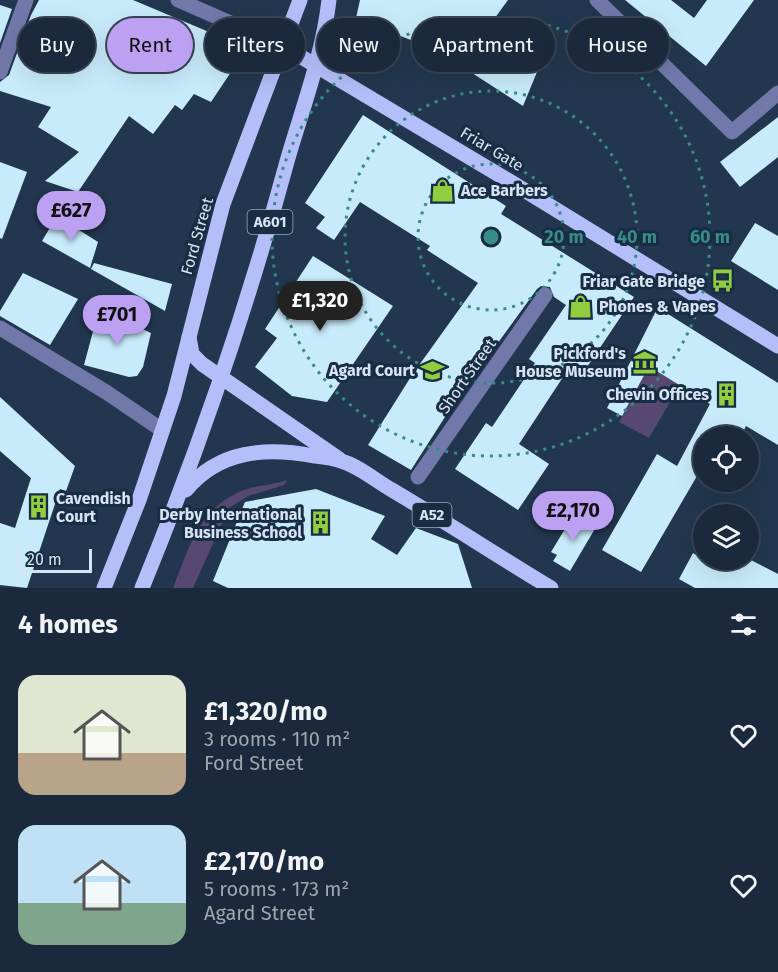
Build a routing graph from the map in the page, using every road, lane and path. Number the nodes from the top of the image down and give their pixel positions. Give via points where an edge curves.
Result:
1 (26, 0) edge
2 (178, 0) edge
3 (300, 0) edge
4 (329, 0) edge
5 (597, 0) edge
6 (219, 18) edge
7 (293, 18) edge
8 (305, 58) edge
9 (315, 64) junction
10 (0, 72) edge
11 (273, 72) edge
12 (778, 93) edge
13 (545, 295) dead end
14 (0, 328) edge
15 (189, 337) junction
16 (778, 346) edge
17 (222, 379) junction
18 (162, 430) junction
19 (342, 461) junction
20 (418, 477) dead end
21 (180, 496) junction
22 (104, 588) edge
23 (142, 588) edge
24 (551, 588) edge

1 - 10 street
2 - 6 street, Friar Gate
3 - 7 main road, Ford Street / A601
4 - 9 main road, A601
5 - 12 street via 732,132
8 - 9 main road, Friar Gate
9 - 16 main road, Friar Gate
9 - 17 main road, A601
11 - 15 main road, Ford Street / A601 via 223,204
13 - 20 street, Short Street
14 - 18 street
15 - 17 main road via 192,354
15 - 18 main road, Ford Street / A601
17 - 19 main road
17 - 21 main road, A601
18 - 22 main road, Ford Street / A601
19 - 21 main road, A52 via 278,451 231,457 197,475
19 - 24 main road, A52
21 - 23 main road, A601

